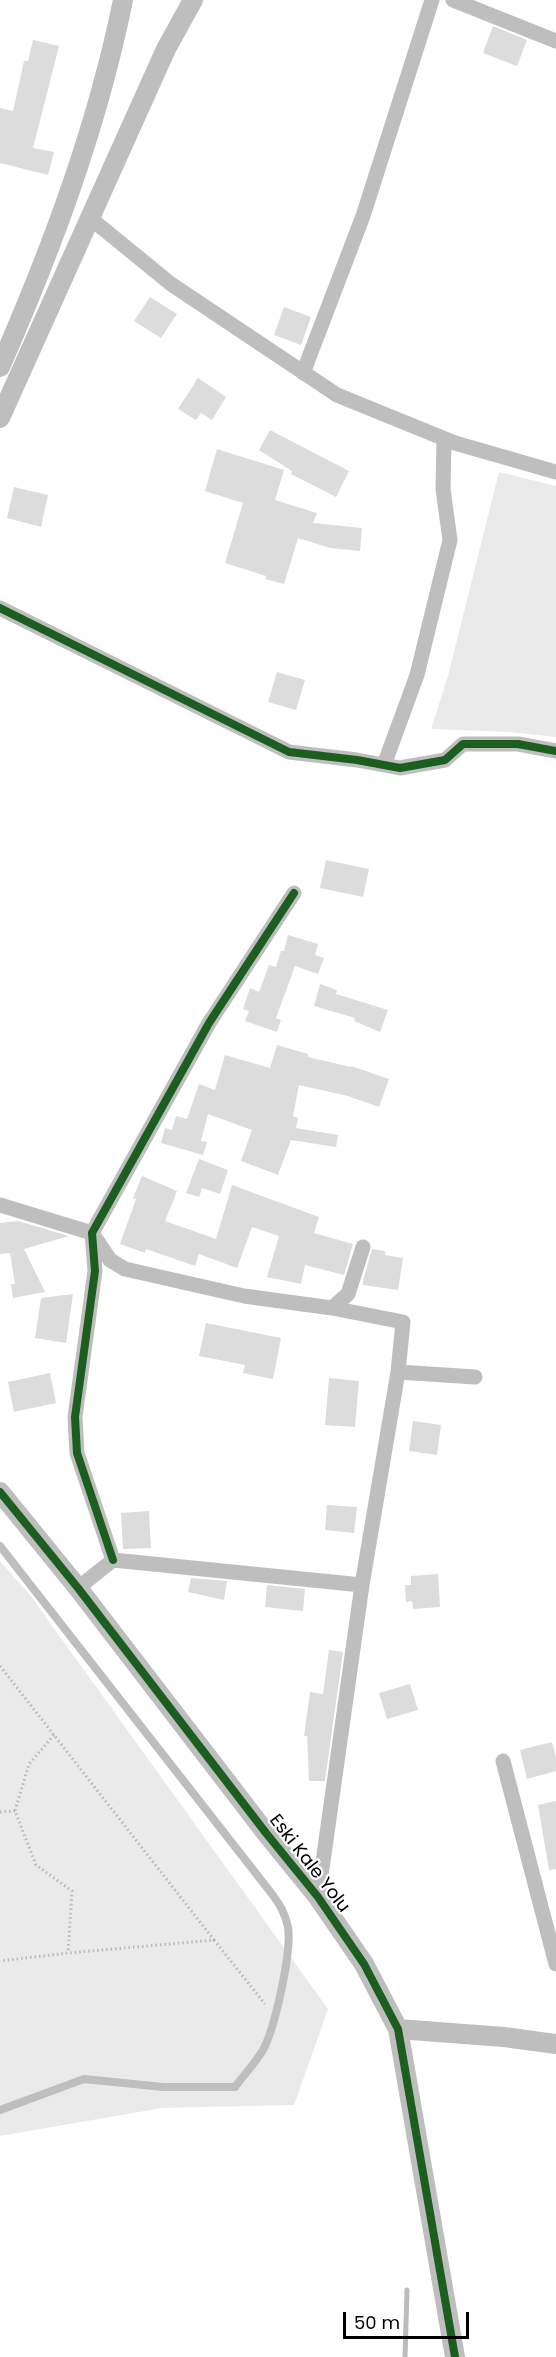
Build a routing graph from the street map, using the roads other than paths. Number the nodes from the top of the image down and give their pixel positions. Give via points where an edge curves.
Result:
1 (123, 0) edge
2 (193, 0) edge
3 (432, 0) edge
4 (453, 0) edge
5 (556, 41) edge
6 (90, 218) junction
7 (0, 367) edge
8 (303, 373) junction
9 (0, 418) edge
10 (444, 439) junction
11 (556, 472) edge
12 (0, 608) edge
13 (556, 751) edge
14 (384, 765) junction
15 (294, 893) dead end
16 (0, 1206) edge
17 (92, 1233) junction
18 (363, 1247) dead end
19 (332, 1308) junction
20 (398, 1372) junction
21 (475, 1377) dead end
22 (0, 1492) edge
23 (0, 1546) edge
24 (113, 1560) junction
25 (362, 1585) junction
26 (78, 1588) junction
27 (503, 1761) dead end
28 (318, 1897) junction
29 (556, 1964) edge
30 (398, 2029) junction
31 (556, 2044) edge
32 (0, 2110) edge
33 (455, 2357) edge

1 - 7 street via 92,127 67,204
2 - 6 street via 166,49
3 - 8 street via 363,216
4 - 5 street
6 - 8 street via 171,284
6 - 9 street
8 - 10 street via 337,395
10 - 11 street
10 - 14 street via 443,489 450,540 417,675
12 - 14 street via 289,752
13 - 14 street via 518,744 464,744 445,760 400,768
15 - 17 street via 209,1023
16 - 17 street
17 - 19 street via 110,1260 125,1269 244,1296
17 - 24 street via 95,1271 75,1417 77,1453
18 - 19 street via 348,1294
19 - 20 street via 402,1322
20 - 21 street
20 - 25 street
22 - 26 street, Eski Kale Yolu
23 - 32 lane via 284,1910 288,1930 287,1959 276,2013 264,2048 235,2087 163,2087 84,2079
24 - 25 street
24 - 26 street
25 - 28 street
26 - 28 street, Eski Kale Yolu
27 - 29 street
28 - 30 street, Eski Kale Yolu via 364,1964
30 - 31 street
30 - 33 street, Eski Kale Yolu

